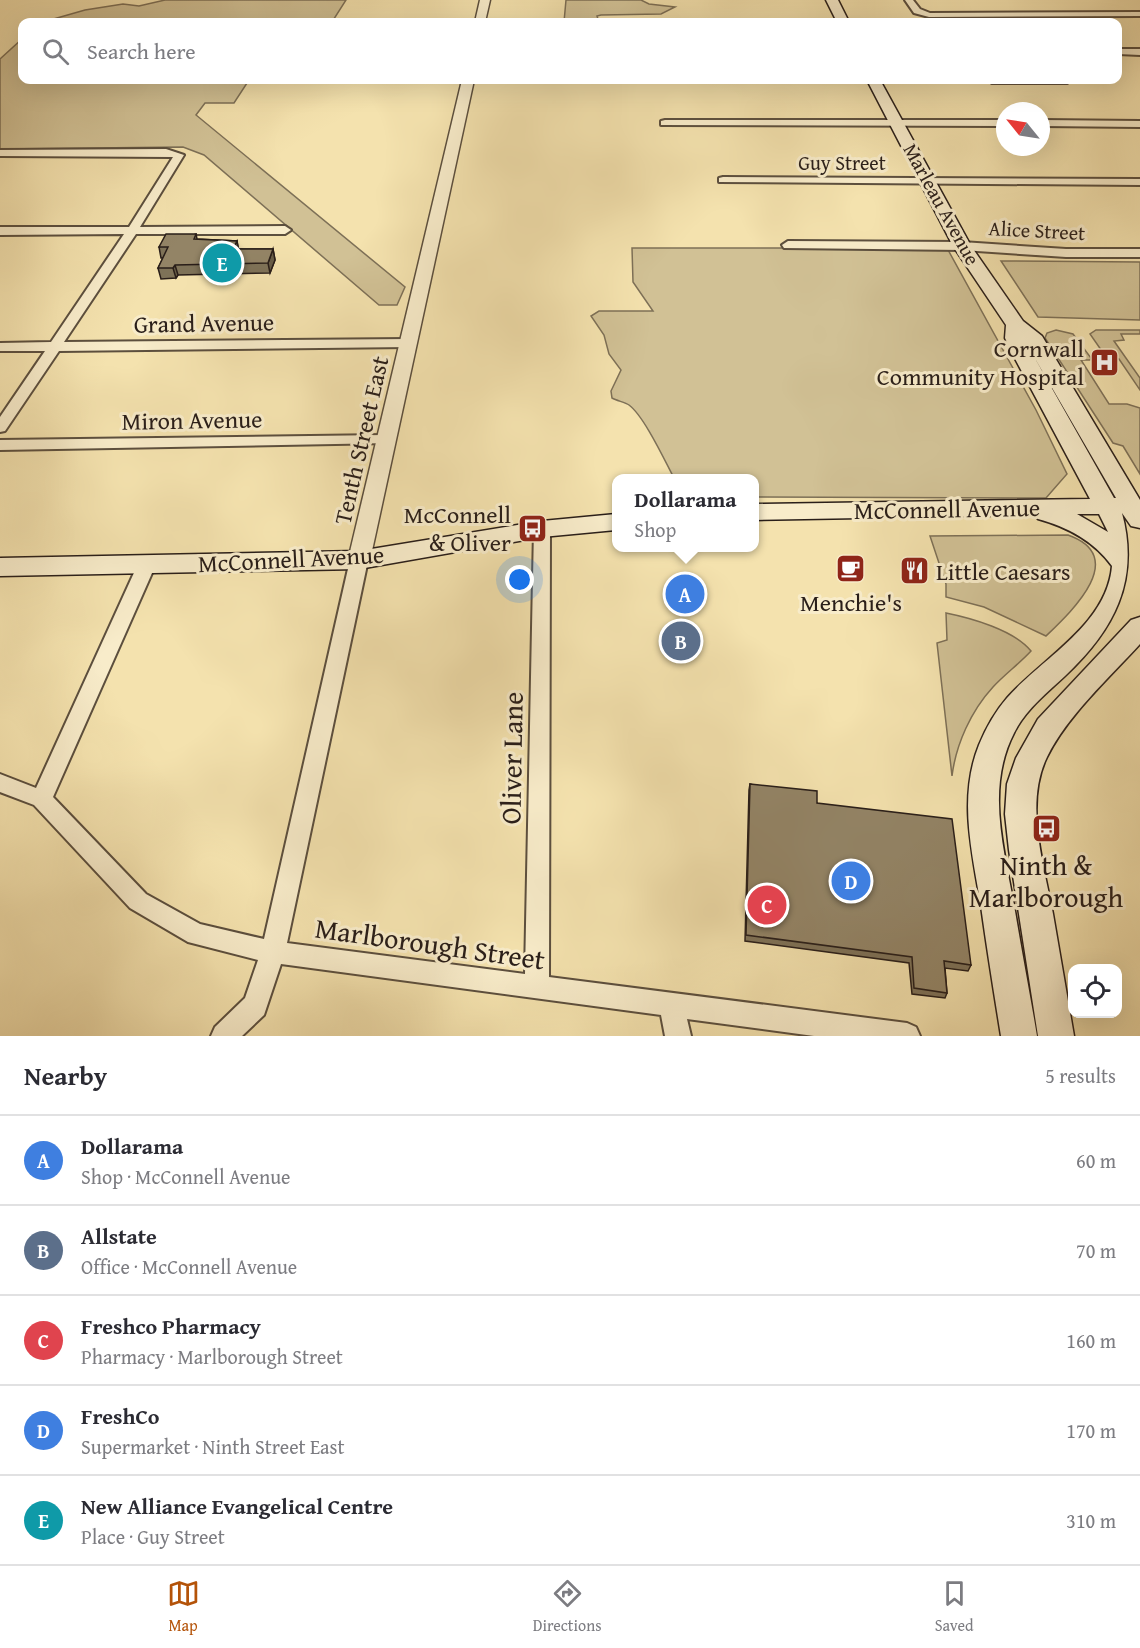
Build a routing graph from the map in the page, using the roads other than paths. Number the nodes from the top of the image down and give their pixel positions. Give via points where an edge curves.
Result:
1 (485, 0) edge
2 (832, 0) edge
3 (909, 0) edge
4 (1018, 6) dead end
5 (1026, 14) junction
6 (1140, 14) edge
7 (481, 18) edge
8 (841, 18) edge
9 (1122, 52) edge
10 (1140, 52) edge
11 (467, 84) edge
12 (875, 84) edge
13 (665, 123) dead end
14 (897, 123) junction
15 (996, 123) edge
16 (1050, 123) edge
17 (1140, 124) edge
18 (0, 153) edge
19 (723, 180) dead end
20 (929, 182) junction
21 (1140, 182) edge
22 (285, 230) dead end
23 (0, 231) edge
24 (132, 231) junction
25 (788, 245) dead end
26 (962, 246) junction
27 (1140, 253) edge
28 (409, 343) junction
29 (0, 347) edge
30 (53, 347) junction
31 (0, 428) edge
32 (385, 440) junction
33 (0, 445) edge
34 (1004, 509) junction
35 (1130, 510) edge
36 (759, 512) edge
37 (612, 522) edge
38 (542, 528) junction
39 (359, 560) junction
40 (147, 564) junction
41 (1124, 565) junction
42 (0, 567) edge
43 (1139, 628) edge
44 (0, 783) edge
45 (41, 799) junction
46 (273, 952) junction
47 (537, 988) junction
48 (671, 1005) junction
49 (224, 1036) edge
50 (678, 1036) edge
51 (907, 1036) edge
52 (1019, 1036) edge
53 (1056, 1036) edge

1 - 7 street
2 - 8 main road
3 - 5 street via 921,13
4 - 5 street
5 - 6 street
9 - 10 street
11 - 28 street, Tenth Street East
12 - 14 main road, Marleau Avenue
13 - 14 street
14 - 15 street
14 - 20 main road, Marleau Avenue
16 - 17 street
18 - 24 street via 179,155
19 - 20 street, Guy Street
20 - 21 street, Guy Street
20 - 26 main road, Marleau Avenue
22 - 24 street
23 - 24 street
24 - 30 street
25 - 26 street, Alice Street
26 - 27 street, Alice Street
26 - 35 main road, Marleau Avenue via 1016,325 1015,338 1022,353
28 - 30 street, Grand Avenue
28 - 32 street, Tenth Street East
29 - 30 street, Grand Avenue
30 - 31 street
32 - 33 street, Miron Avenue
32 - 39 street, Tenth Street East
34 - 35 main road, McConnell Avenue
34 - 36 main road, McConnell Avenue
34 - 41 main road via 1045,513 1075,523 1102,539
35 - 41 main road, Marleau Avenue via 1120,531
37 - 38 main road, McConnell Avenue
38 - 39 main road, McConnell Avenue
38 - 47 street, Oliver Lane
39 - 40 main road, McConnell Avenue
39 - 46 street, Tenth Street East
40 - 42 main road, McConnell Avenue
40 - 45 street
41 - 52 main road via 1111,608 1019,703 1001,730 987,766 983,819
43 - 53 main road via 1052,722 1031,758 1022,784 1024,850
44 - 45 street, Marlborough Street
45 - 46 street, Marlborough Street via 138,901 196,934
46 - 47 street, Marlborough Street
46 - 49 street, Tenth Street East via 255,1006
47 - 48 street, Marlborough Street
48 - 50 street
48 - 51 street, Marlborough Street

